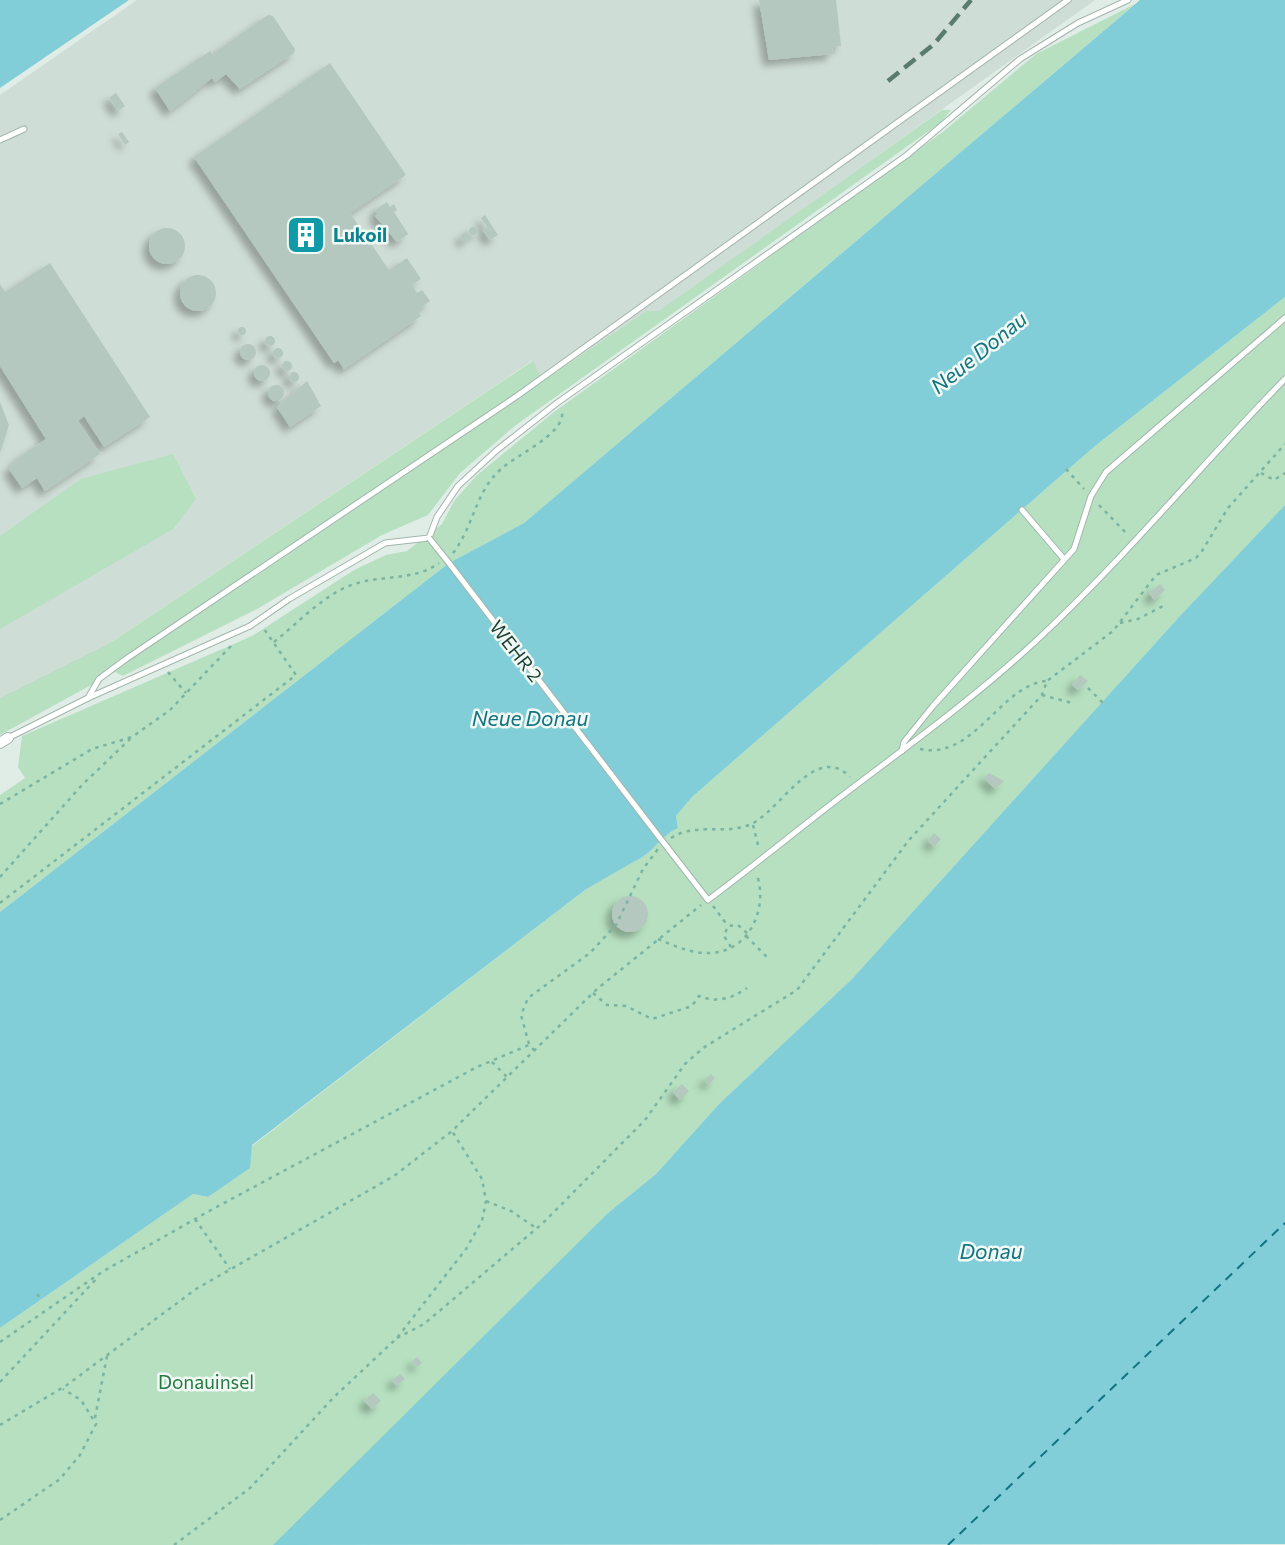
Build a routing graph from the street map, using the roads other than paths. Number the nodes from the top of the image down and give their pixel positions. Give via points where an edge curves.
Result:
1 (1068, 0) edge
2 (1128, 0) edge
3 (24, 129) dead end
4 (0, 140) edge
5 (1285, 318) edge
6 (1285, 379) edge
7 (1022, 510) dead end
8 (429, 538) junction
9 (1064, 559) junction
10 (88, 698) junction
11 (4, 741) edge
12 (902, 751) junction

1 - 10 lane via 517,396 126,659 99,679
2 - 8 lane via 1078,23 1020,59 906,155 497,450 458,486
3 - 4 lane
5 - 9 lane via 1106,472 1091,496 1074,549
6 - 12 lane via 1089,590 1006,668
7 - 9 lane
8 - 10 lane via 385,543 258,621
8 - 12 lane, WEHR 2, bridge via 708,900
9 - 12 lane via 933,706
10 - 11 lane

